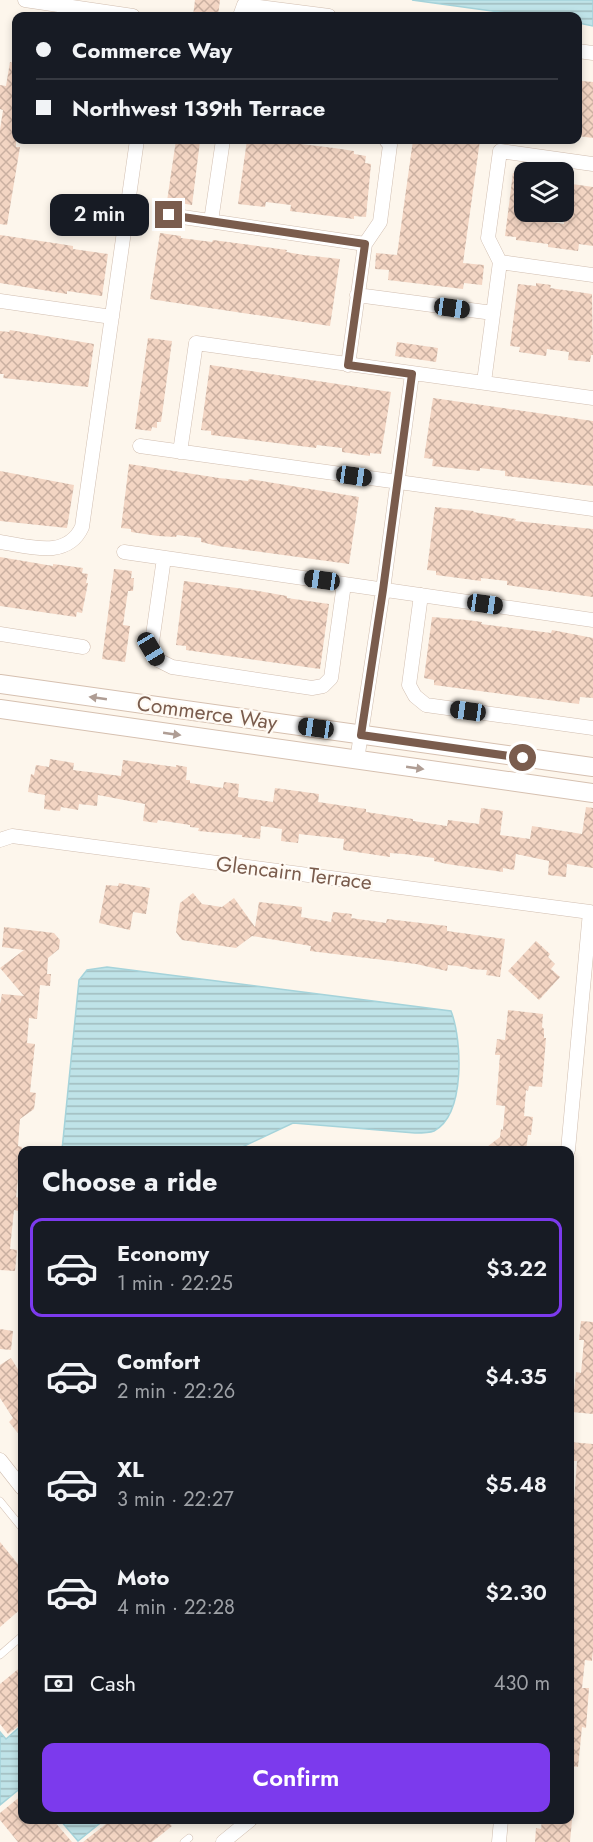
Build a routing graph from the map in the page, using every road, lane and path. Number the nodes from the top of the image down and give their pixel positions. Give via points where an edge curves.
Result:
1 (25, 0) edge
2 (242, 11) edge
3 (111, 12) edge
4 (259, 12) edge
5 (136, 144) edge
6 (222, 144) edge
7 (389, 144) edge
8 (593, 164) edge
9 (169, 215) dead end
10 (211, 221) junction
11 (365, 244) junction
12 (500, 262) junction
13 (593, 275) edge
14 (357, 295) junction
15 (0, 301) edge
16 (493, 313) junction
17 (112, 317) junction
18 (348, 365) junction
19 (412, 374) junction
20 (484, 382) junction
21 (593, 398) edge
22 (140, 446) dead end
23 (180, 452) junction
24 (398, 482) junction
25 (593, 509) edge
26 (0, 542) edge
27 (124, 552) dead end
28 (164, 558) junction
29 (344, 584) junction
30 (383, 590) junction
31 (421, 595) junction
32 (593, 620) edge
33 (0, 634) edge
34 (83, 646) dead end
35 (0, 684) edge
36 (0, 709) edge
37 (593, 728) edge
38 (361, 735) junction
39 (357, 760) junction
40 (593, 767) edge
41 (593, 793) edge
42 (0, 840) edge
43 (568, 1146) edge
44 (0, 1460) edge
45 (18, 1483) edge
46 (0, 1502) edge
47 (18, 1523) edge
48 (18, 1639) edge
49 (0, 1654) edge
50 (244, 1824) edge
51 (497, 1824) edge
52 (223, 1842) edge
53 (499, 1842) edge

1 - 3 street
2 - 4 street
5 - 17 street
6 - 10 street
7 - 11 street via 380,222
8 - 12 street via 500,151 488,238
9 - 10 street
10 - 11 street
11 - 14 street
12 - 13 street
12 - 16 street
14 - 16 street
14 - 18 street
15 - 17 street
16 - 20 street
17 - 26 street via 81,530 74,540 60,548
18 - 19 street
18 - 23 street via 196,343
19 - 20 street
19 - 24 street
20 - 21 street
22 - 23 street
23 - 24 street
24 - 25 street
24 - 30 street
27 - 28 street
28 - 29 street
28 - 29 street via 151,649 158,660 172,667 312,688 323,686 331,678
29 - 30 street
30 - 31 street
30 - 38 street
31 - 32 street
31 - 37 street via 409,686 426,705
33 - 34 street
38 -> 35 street, Commerce Way
36 -> 39 street, Commerce Way
38 - 39 street
38 - 40 street, Commerce Way
39 -> 41 street, Commerce Way
42 - 43 street, Glencairn Terrace via 12,836 590,912
44 - 45 street
46 - 47 lane
48 - 49 lane
50 - 52 street
51 - 53 street

